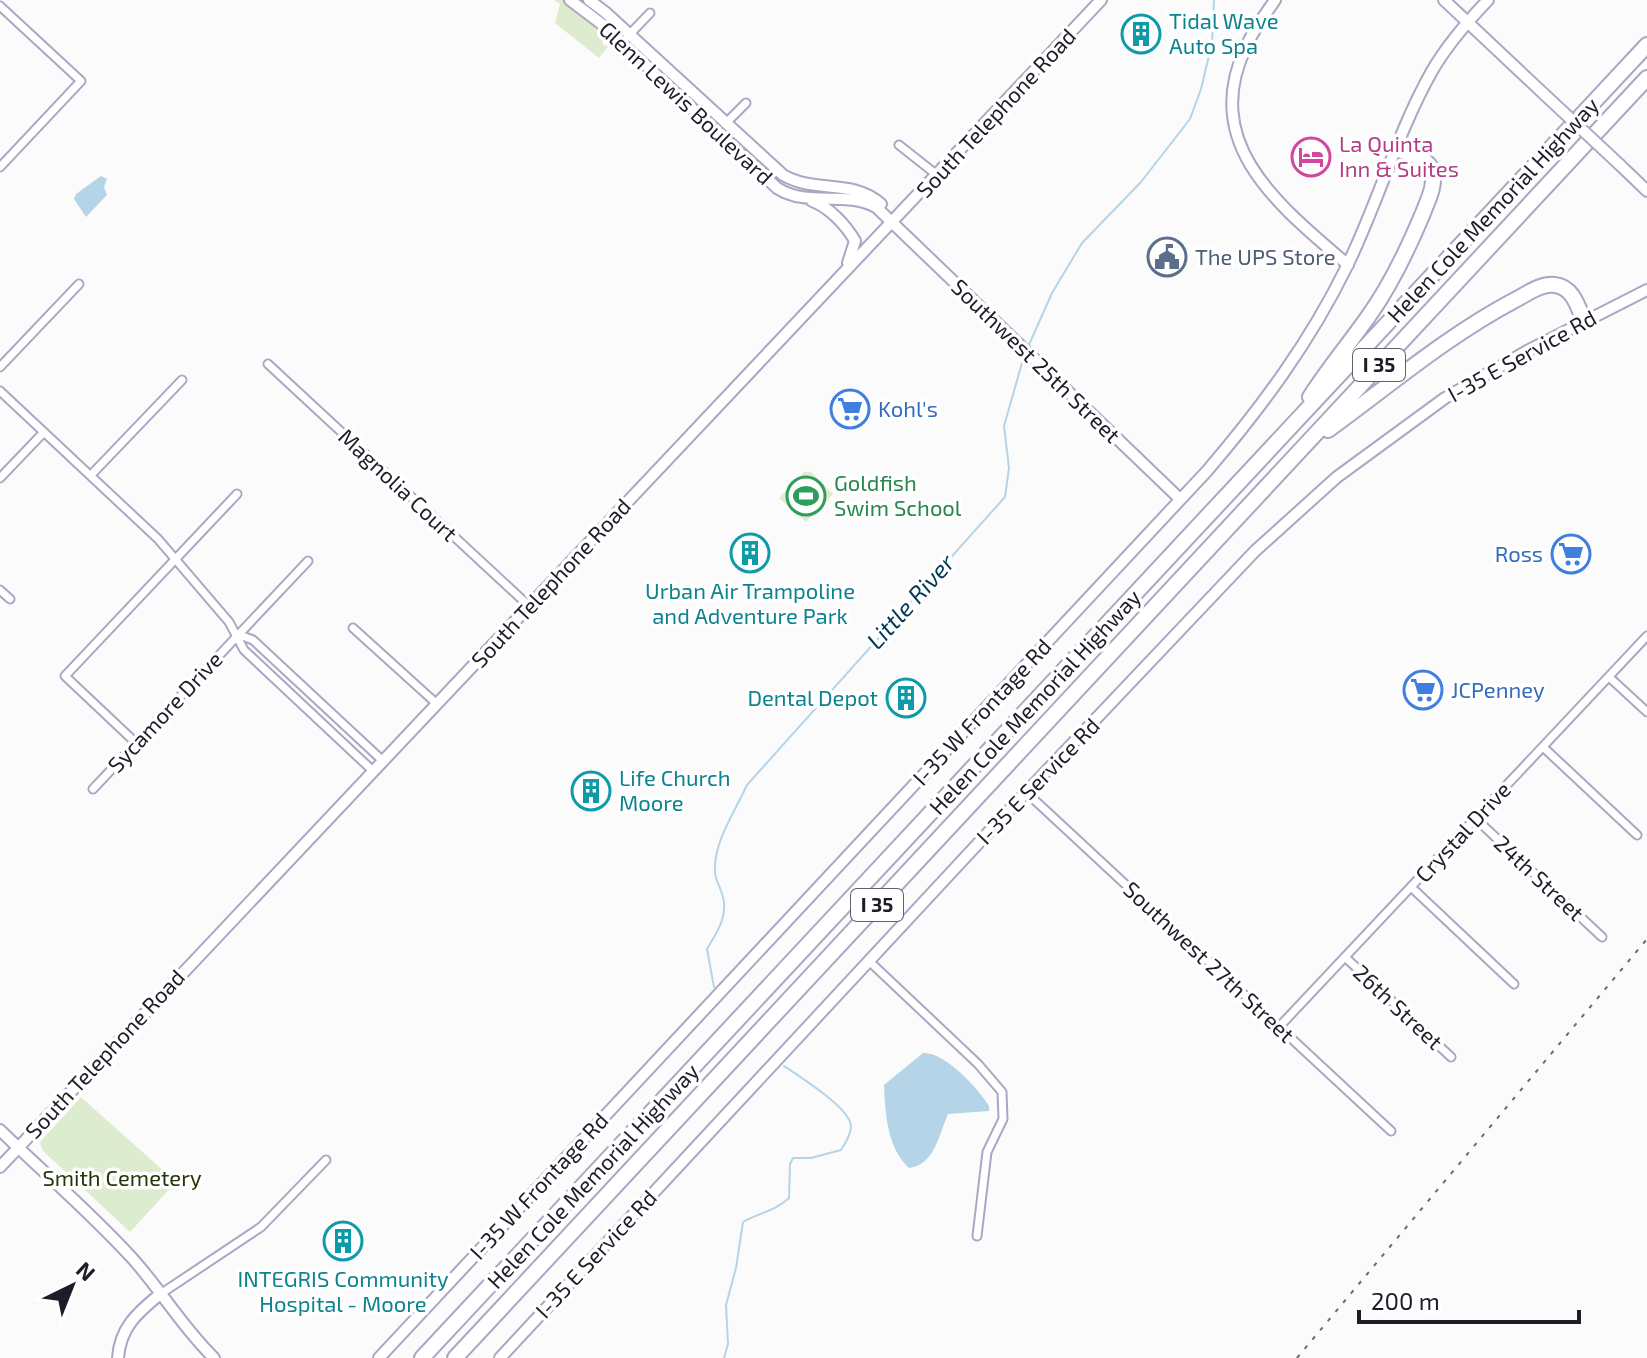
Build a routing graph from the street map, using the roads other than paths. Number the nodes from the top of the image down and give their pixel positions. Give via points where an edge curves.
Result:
1 (570, 0) edge
2 (589, 0) edge
3 (1101, 0) edge
4 (1275, 0) edge
5 (1444, 0) edge
6 (1488, 0) edge
7 (0, 6) edge
8 (650, 13) dead end
9 (1467, 22) junction
10 (630, 34) junction
11 (621, 43) junction
12 (1647, 45) edge
13 (1647, 78) edge
14 (746, 103) dead end
15 (727, 123) junction
16 (717, 133) junction
17 (899, 145) dead end
18 (1396, 149) junction
19 (0, 167) edge
20 (937, 175) junction
21 (1647, 191) edge
22 (806, 199) junction
23 (892, 223) junction
24 (1348, 265) junction
25 (843, 274) junction
26 (79, 284) dead end
27 (1647, 290) edge
28 (1584, 321) junction
29 (268, 364) dead end
30 (0, 367) edge
31 (182, 380) dead end
32 (0, 391) edge
33 (44, 432) junction
34 (1282, 437) junction
35 (1299, 452) junction
36 (91, 475) junction
37 (0, 478) edge
38 (237, 494) dead end
39 (1180, 499) junction
40 (176, 558) junction
41 (308, 561) dead end
42 (0, 590) edge
43 (10, 599) dead end
44 (529, 606) junction
45 (353, 628) dead end
46 (237, 634) junction
47 (1647, 636) edge
48 (1609, 677) junction
49 (437, 704) junction
50 (1647, 712) edge
51 (136, 743) junction
52 (1543, 747) junction
53 (383, 761) junction
54 (373, 771) junction
55 (93, 789) dead end
56 (1027, 793) junction
57 (1475, 818) junction
58 (1637, 835) dead end
59 (1411, 887) junction
60 (1602, 937) dead end
61 (1345, 957) junction
62 (869, 961) junction
63 (1514, 984) dead end
64 (1279, 1027) junction
65 (1451, 1057) dead end
66 (0, 1130) edge
67 (1391, 1131) dead end
68 (18, 1147) junction
69 (326, 1160) dead end
70 (0, 1167) edge
71 (977, 1236) dead end
72 (159, 1295) junction
73 (118, 1358) edge
74 (214, 1358) edge
75 (379, 1358) edge
76 (422, 1358) edge
77 (455, 1358) edge
78 (500, 1358) edge

1 - 11 street, Glenn Lewis Boulevard
2 - 10 street, Glenn Lewis Boulevard
3 - 20 street, South Telephone Road
4 - 24 street via 1237,68 1231,99 1236,138 1268,189
5 - 9 street
6 - 9 street, I-35 W Frontage Rd
7 - 19 street via 81,81
8 - 10 street
9 - 18 street, I-35 W Frontage Rd via 1431,73
9 - 21 street, bridge
10 - 11 street
10 - 15 street, Glenn Lewis Boulevard
11 - 16 street, Glenn Lewis Boulevard
12 - 34 highway, Helen Cole Memorial Highway / I 35
13 - 35 highway, Helen Cole Memorial Highway / I 35
14 - 15 street
15 - 16 street
15 - 23 street, Glenn Lewis Boulevard via 783,175 801,183 862,191 886,209
16 - 22 street, Glenn Lewis Boulevard via 777,188
17 - 20 street
18 - 24 street, I-35 W Frontage Rd
18 - 34 highway via 1430,166 1428,200 1376,305
20 - 23 street, South Telephone Road
22 - 23 street, Glenn Lewis Boulevard via 865,202
22 - 25 street, Glenn Lewis Boulevard via 832,214 855,241
23 - 25 street, South Telephone Road
23 - 39 street, Southwest 25th Street
24 - 39 street, I-35 W Frontage Rd via 1276,386
25 - 44 street, South Telephone Road
26 - 30 street
27 - 28 street, I-35 E Service Rd
28 - 35 highway via 1566,288 1549,285 1532,291 1460,331
28 - 56 street, I-35 E Service Rd via 1445,398 1315,495 1255,551
29 - 44 street, Magnolia Court
31 - 36 street
32 - 33 street
33 - 36 street
33 - 37 street
34 - 76 highway, Helen Cole Memorial Highway / I 35
35 - 77 highway, Helen Cole Memorial Highway / I 35
36 - 40 street
38 - 40 street
39 - 75 street, I-35 W Frontage Rd
40 - 46 street
40 - 51 street via 65,676
41 - 46 street, Sycamore Drive
42 - 43 street
44 - 49 street, South Telephone Road
45 - 49 street
46 - 51 street, Sycamore Drive
46 - 53 street via 253,640
46 - 54 street via 244,650
47 - 48 street, Crystal Drive
48 - 50 street
48 - 52 street, Crystal Drive
49 - 53 street, South Telephone Road
51 - 55 street, Sycamore Drive
52 - 57 street, Crystal Drive
52 - 58 street
53 - 54 street, South Telephone Road
54 - 68 street, South Telephone Road
56 - 62 street, I-35 E Service Rd
56 - 64 street, Southwest 27th Street
57 - 59 street, Crystal Drive
57 - 60 street, 24th Street
59 - 61 street, Crystal Drive
59 - 63 street
61 - 64 street, Crystal Drive
61 - 65 street, 26th Street
62 - 71 street via 1002,1092 1003,1119 987,1152
62 - 78 street, I-35 E Service Rd
64 - 67 street, Southwest 27th Street
66 - 68 street
68 - 70 street, South Telephone Road
68 - 72 street via 135,1261
69 - 72 street via 261,1227
72 - 73 street via 128,1323
72 - 74 street

